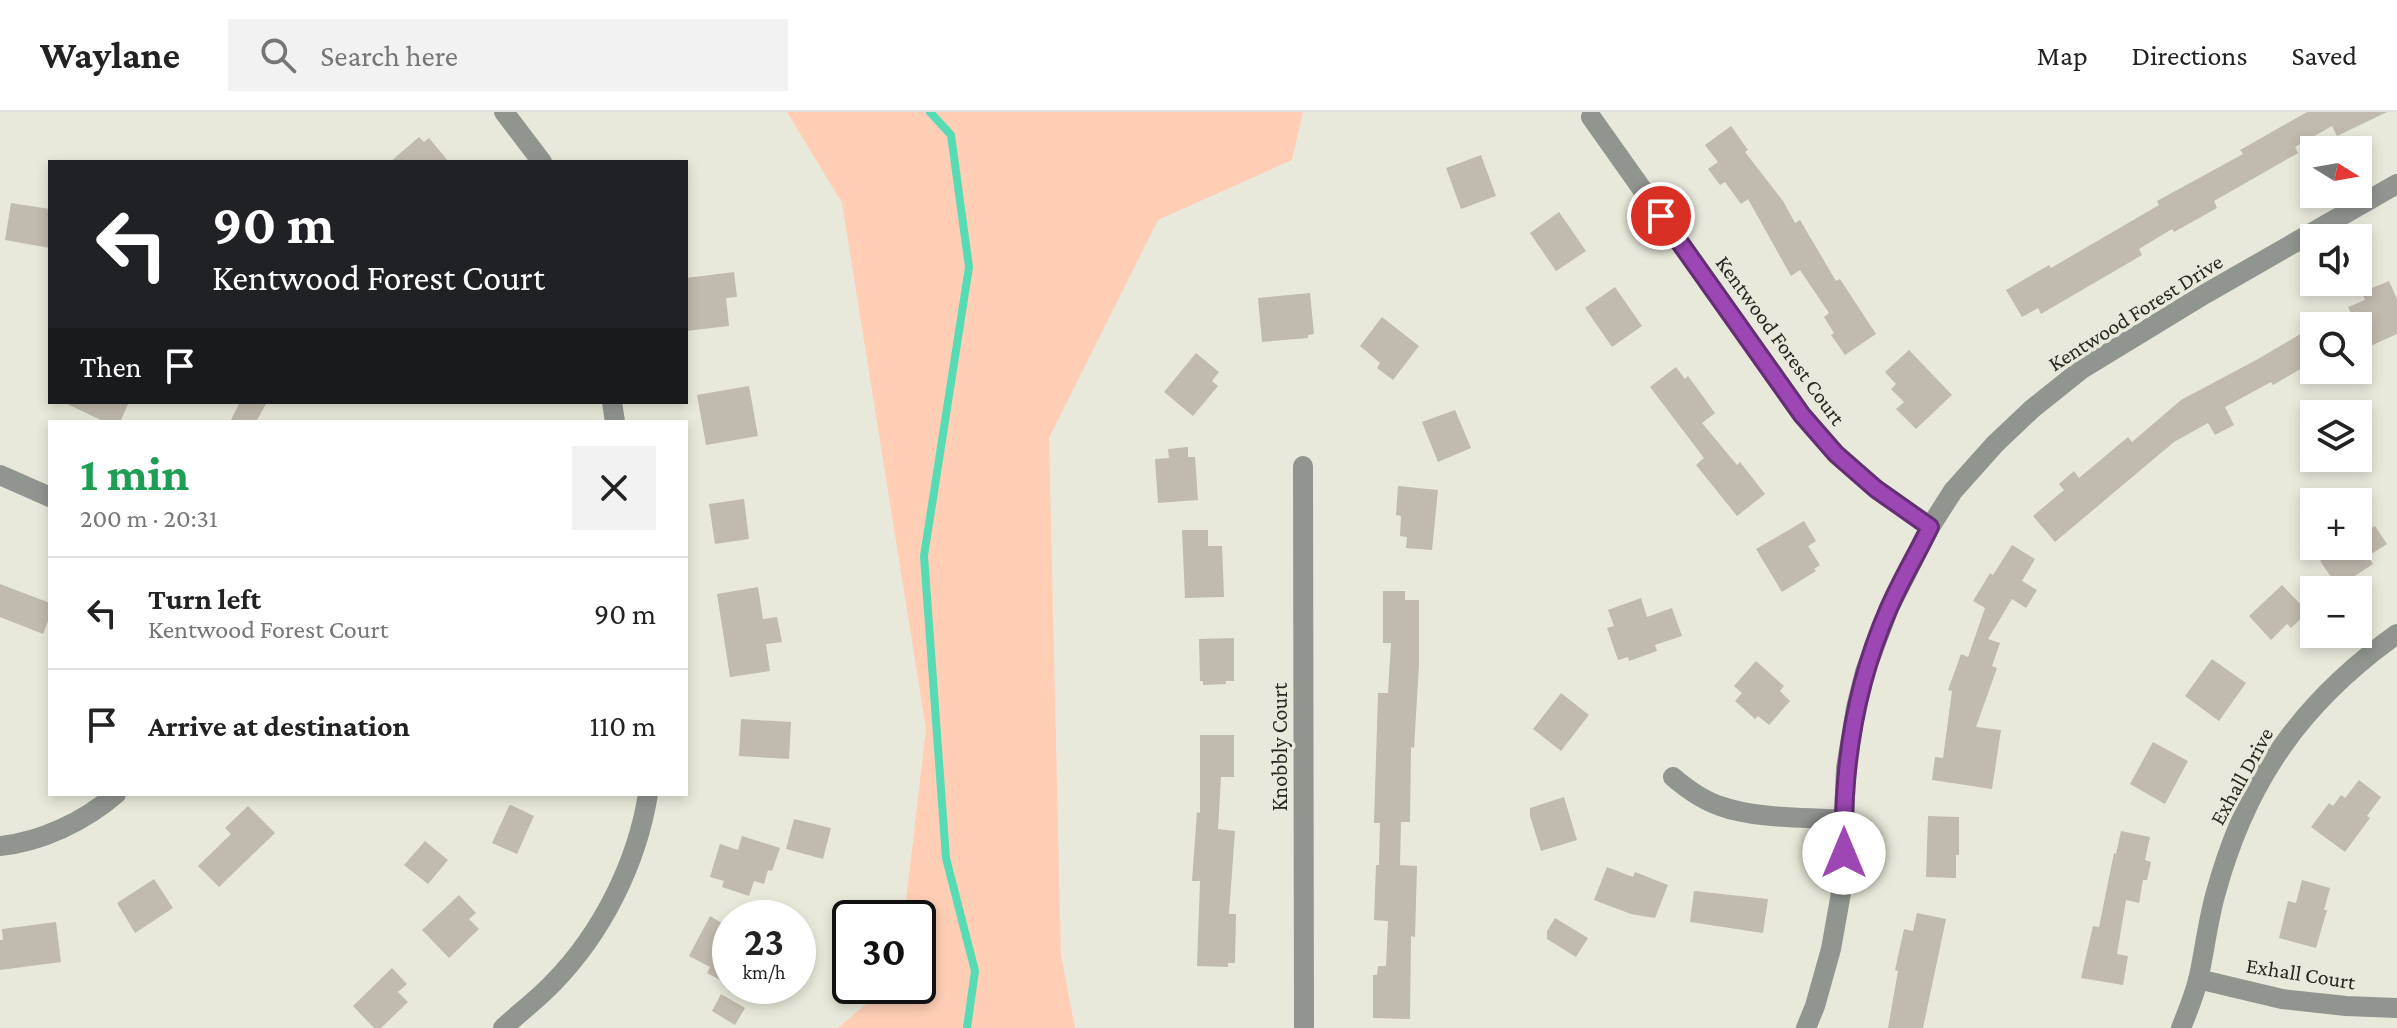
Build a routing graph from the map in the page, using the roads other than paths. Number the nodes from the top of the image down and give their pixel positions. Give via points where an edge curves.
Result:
1 (504, 112) edge
2 (1591, 117) dead end
3 (541, 160) edge
4 (2397, 184) edge
5 (1303, 466) dead end
6 (0, 475) edge
7 (48, 496) edge
8 (1930, 527) junction
9 (2397, 634) edge
10 (1673, 777) dead end
11 (113, 796) edge
12 (648, 796) edge
13 (1843, 820) junction
14 (0, 846) edge
15 (2198, 979) junction
16 (2397, 1008) edge
17 (503, 1028) edge
18 (1304, 1028) edge
19 (1806, 1028) edge
20 (2181, 1028) edge

1 - 3 street
2 - 8 street, Kentwood Forest Court via 1802,415 1876,489
4 - 8 street, Kentwood Forest Drive via 2082,369 1995,444 1953,491
5 - 18 street, Knobbly Court
6 - 7 street
8 - 13 street, Kentwood Forest Drive via 1889,608 1865,672 1846,768
9 - 15 street, Exhall Drive via 2299,722 2249,800 2214,896
10 - 13 street via 1694,794 1733,810
11 - 14 street via 46,835
12 - 17 street via 631,857 585,945
13 - 19 street, Kentwood Forest Drive via 1834,935
15 - 16 street, Exhall Court via 2282,999
15 - 20 street, Exhall Drive

